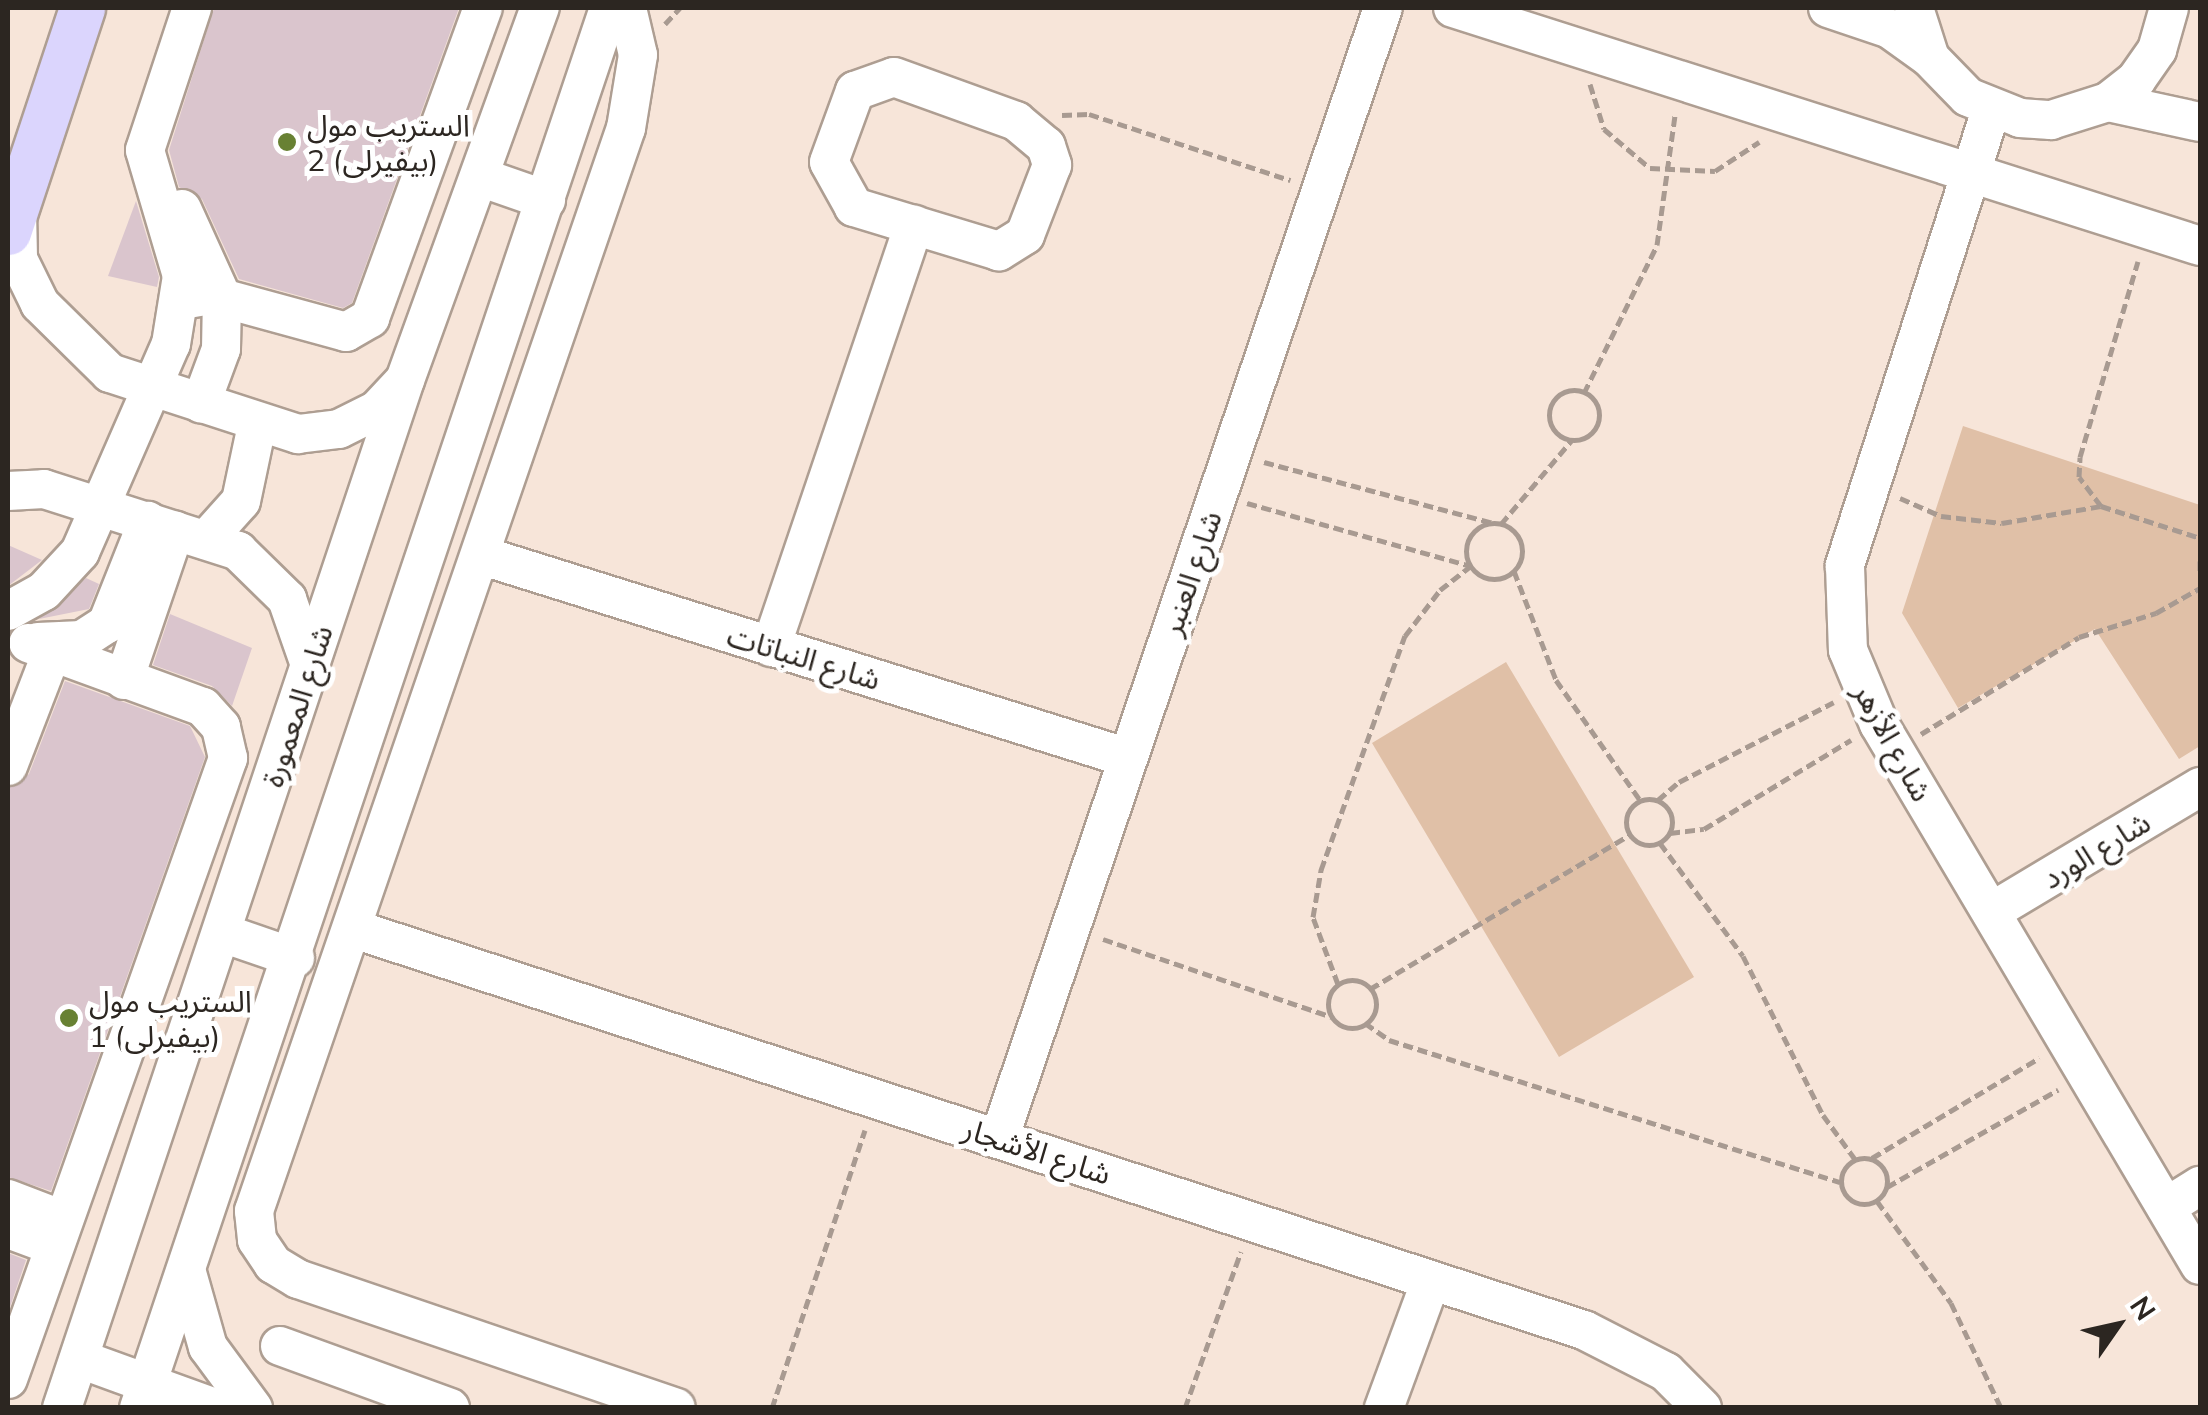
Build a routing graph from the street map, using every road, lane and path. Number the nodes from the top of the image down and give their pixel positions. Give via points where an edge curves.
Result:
1 (82, 8) edge
2 (192, 8) edge
3 (209, 8) edge
4 (483, 8) edge
5 (540, 8) edge
6 (610, 8) edge
7 (627, 8) edge
8 (1383, 8) edge
9 (1453, 8) edge
10 (1828, 8) edge
11 (1914, 8) edge
12 (2169, 8) edge
13 (1593, 51) junction
14 (1930, 58) junction
15 (1678, 77) junction
16 (2108, 102) junction
17 (1778, 109) junction
18 (1992, 110) junction
19 (2200, 122) edge
20 (1034, 131) junction
21 (1973, 171) junction
22 (1672, 174) junction
23 (480, 177) junction
24 (1321, 190) junction
25 (546, 200) junction
26 (12, 221) edge
27 (914, 226) junction
28 (2148, 229) junction
29 (2200, 246) edge
30 (222, 298) junction
31 (182, 300) junction
32 (406, 380) junction
33 (150, 388) junction
34 (1584, 393) junction
35 (201, 404) junction
36 (256, 425) junction
37 (1572, 440) junction
38 (1232, 453) junction
39 (1874, 480) junction
40 (8, 491) edge
41 (1218, 495) junction
42 (104, 506) junction
43 (2102, 506) junction
44 (1492, 523) junction
45 (1501, 524) junction
46 (176, 530) junction
47 (2200, 538) edge
48 (480, 555) junction
49 (2200, 560) edge
50 (1470, 566) junction
51 (1514, 571) junction
52 (2200, 572) edge
53 (2200, 588) edge
54 (8, 611) edge
55 (771, 646) junction
56 (29, 649) edge
57 (310, 665) junction
58 (124, 680) junction
59 (1860, 688) junction
60 (1887, 737) junction
61 (1128, 758) junction
62 (8, 766) edge
63 (2200, 787) edge
64 (1640, 800) junction
65 (1658, 800) junction
66 (1670, 833) junction
67 (1628, 834) junction
68 (1660, 843) junction
69 (1991, 912) junction
70 (354, 928) junction
71 (1071, 928) junction
72 (226, 934) junction
73 (295, 958) junction
74 (1338, 984) junction
75 (1370, 989) junction
76 (1332, 1017) junction
77 (1366, 1024) junction
78 (2068, 1041) junction
79 (2087, 1074) junction
80 (876, 1099) junction
81 (242, 1117) junction
82 (279, 1130) junction
83 (1000, 1139) junction
84 (1872, 1158) junction
85 (1854, 1159) junction
86 (1840, 1182) junction
87 (2200, 1186) edge
88 (1887, 1187) junction
89 (8, 1199) edge
90 (1877, 1201) junction
91 (2166, 1207) junction
92 (1252, 1221) junction
93 (8, 1229) edge
94 (56, 1232) junction
95 (2200, 1265) edge
96 (187, 1273) junction
97 (1432, 1280) junction
98 (280, 1346) dead end
99 (80, 1359) junction
100 (8, 1380) edge
101 (144, 1395) edge
102 (449, 1407) edge
103 (62, 1408) edge
104 (216, 1408) edge
105 (253, 1408) edge
106 (676, 1408) edge
107 (772, 1408) edge
108 (1186, 1408) edge
109 (1384, 1408) edge
110 (1702, 1408) edge
111 (2001, 1408) edge

1 - 26 main road
2 - 31 street via 145,150 149,184 177,252
3 - 30 street via 164,150 170,184
4 - 30 street via 370,318 346,332
5 - 23 street, شارع المعمورة
6 - 25 street
7 - 48 street via 638,55 626,128
8 - 24 street, شارع العنبر
9 - 13 street
10 - 14 street via 1890,29
11 - 14 street
12 - 16 street via 2157,50
13 - 15 street
13 - 22 path via 1590,91 1604,129 1632,158
14 - 18 street
15 - 17 street
15 - 22 path
16 - 18 street via 2051,120
16 - 19 street
17 - 21 street
17 - 22 path via 1736,162
18 - 21 street, شارع الأزهر
20 - 24 path via 1069,113 1089,114
20 - 27 street via 1052,165 1025,236 999,251
20 - 27 street via 894,78 855,91 830,162 835,179 854,207
21 - 28 street
21 - 39 street, شارع الأزهر
22 - 34 path via 1645,279
23 - 25 street
23 - 32 street, شارع المعمورة
24 - 38 street, شارع العنبر
25 - 73 street
26 - 33 street via 18,259 40,304 110,374
27 - 55 street
28 - 29 street
28 - 43 path via 2080,457 2079,477
30 - 31 street
30 - 35 street via 221,349
31 - 33 street
32 - 36 street via 377,410 340,429 298,434
32 - 57 street, شارع المعمورة
33 - 35 street
33 - 42 street
34 - 37 path via 1599,417 1590,435
34 - 37 path via 1568,391 1550,409 1556,433
35 - 36 street
36 - 46 street via 246,489
37 - 45 path
38 - 41 street, شارع العنبر
38 - 44 path
39 - 43 path via 1905,502 1979,521
39 - 59 street, شارع الأزهر via 1845,566 1842,608
40 - 42 street via 44,490
41 - 50 path
41 - 61 street, شارع العنبر
42 - 46 street
42 - 54 street via 64,574
43 - 47 path
44 - 45 path
44 - 50 path via 1467,543
45 - 51 path via 1521,544
46 - 56 street via 106,624 70,643
46 - 57 street via 265,572 295,615
46 - 58 street
48 - 55 street, شارع النباتات
48 - 70 street
49 - 52 path
50 - 51 path via 1490,579
50 - 74 path via 1426,604 1405,636 1321,870 1312,917
51 - 64 path via 1569,704
53 - 60 path via 2156,612 2078,637
55 - 61 street, شارع النباتات
56 - 58 street
56 - 62 street
57 - 72 street, شارع المعمورة
58 - 94 street via 203,707 221,727 228,758
59 - 60 street, شارع الأزهر
59 - 65 path via 1678,782
60 - 66 path via 1704,829
60 - 69 street, شارع الأزهر
61 - 71 street, شارع العنبر
63 - 69 street, شارع الورد
64 - 65 path
64 - 67 path via 1629,808
65 - 66 path via 1671,814
66 - 68 path
67 - 68 path
67 - 75 path
68 - 85 path via 1743,956 1823,1115
69 - 78 street, شارع الأزهر
70 - 80 street, شارع الأشجار
70 - 82 street
71 - 76 path
71 - 83 street, شارع العنبر
72 - 73 street
72 - 99 street, شارع المعمورة
73 - 81 street
74 - 75 path via 1355,981
74 - 76 path via 1328,1000
75 - 77 path via 1375,1007
76 - 77 path via 1351,1028
77 - 86 path via 1389,1040
78 - 79 street, شارع الأزهر
78 - 84 path
79 - 88 path
79 - 91 street, شارع الأزهر
80 - 83 street, شارع الأشجار
80 - 107 path
81 - 82 street
81 - 96 street
82 - 106 street via 254,1211 257,1240 274,1264
83 - 92 street, شارع الأشجار
84 - 85 path
84 - 88 path
85 - 86 path
86 - 90 path via 1858,1204
87 - 91 street
88 - 90 path
89 - 94 street
90 - 111 path via 1952,1304
91 - 95 street, شارع الأزهر
92 - 97 street, شارع الأشجار
92 - 108 path
93 - 94 street
94 - 100 street
96 - 101 street
96 - 105 street via 208,1347
97 - 109 street
97 - 110 street, شارع الأشجار via 1627,1348
98 - 102 street
99 - 101 street
99 - 103 street, شارع المعمورة
101 - 104 street

